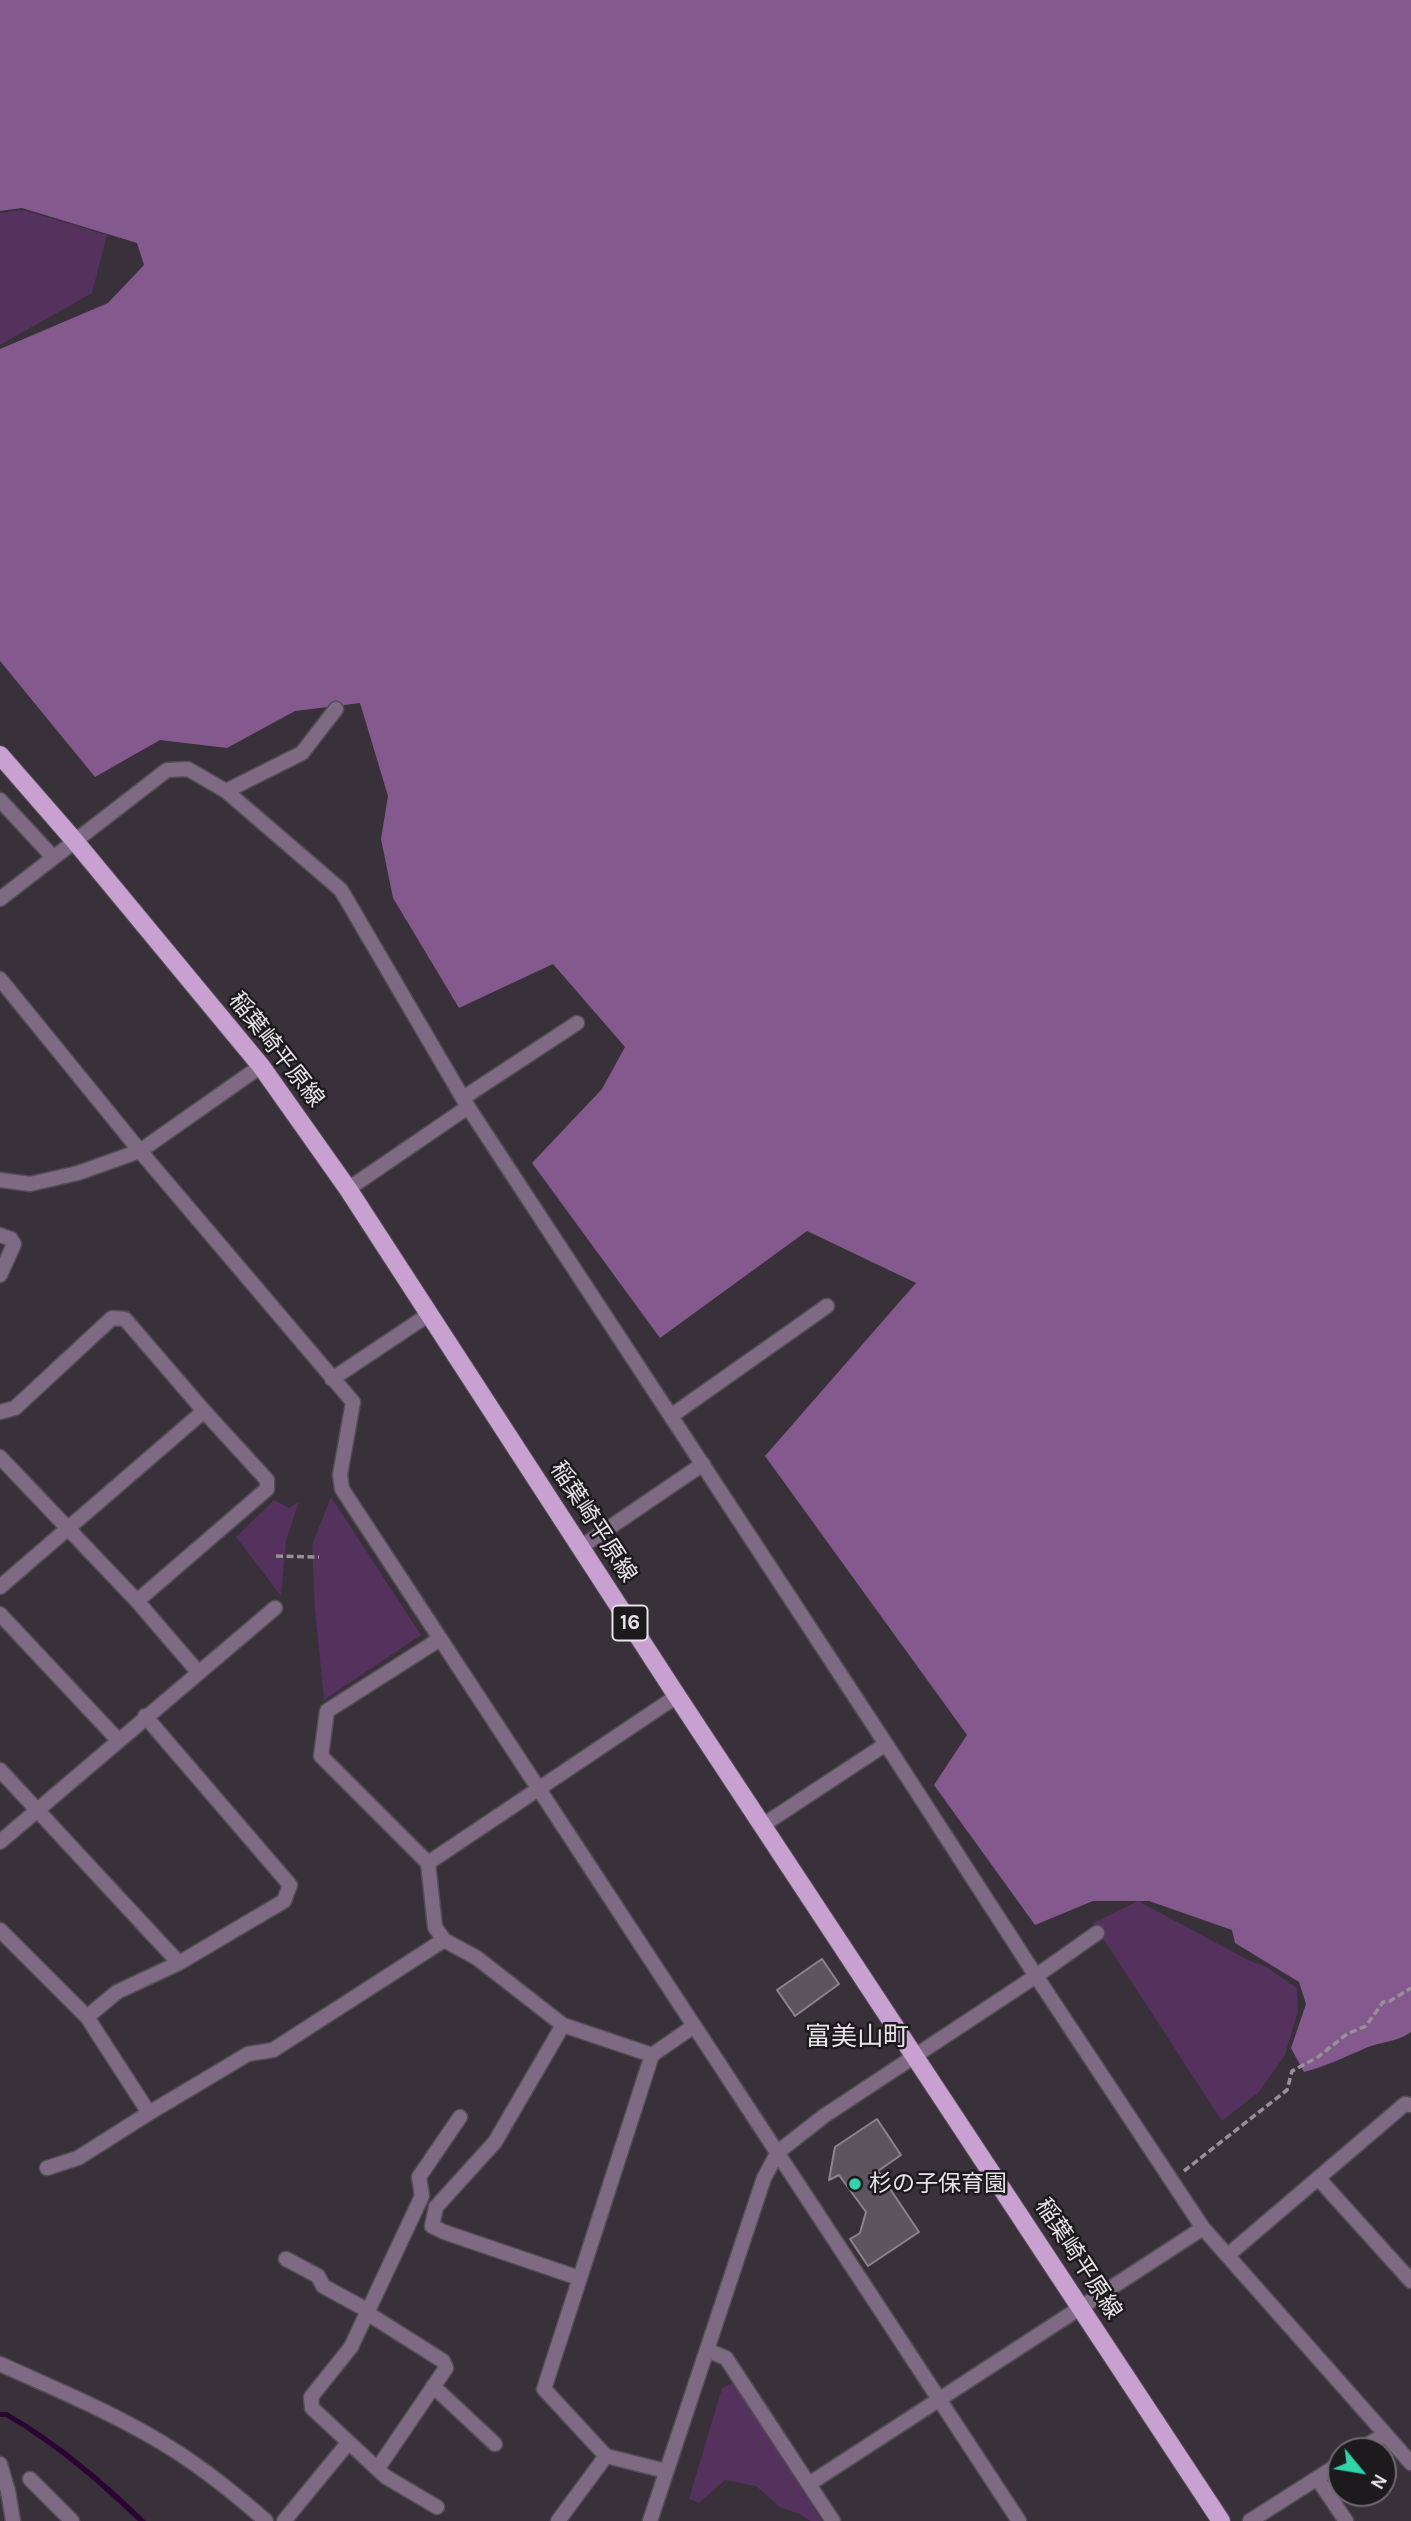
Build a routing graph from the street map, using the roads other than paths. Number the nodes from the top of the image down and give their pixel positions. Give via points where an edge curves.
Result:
1 (336, 709) dead end
2 (0, 755) edge
3 (226, 791) junction
4 (0, 800) edge
5 (74, 841) junction
6 (53, 857) junction
7 (0, 899) edge
8 (0, 979) edge
9 (577, 1023) dead end
10 (261, 1066) junction
11 (466, 1102) junction
12 (140, 1151) junction
13 (0, 1180) edge
14 (348, 1189) junction
15 (0, 1235) edge
16 (0, 1275) edge
17 (827, 1306) dead end
18 (428, 1315) junction
19 (332, 1379) junction
20 (204, 1411) junction
21 (0, 1412) edge
22 (671, 1416) junction
23 (0, 1457) edge
24 (704, 1464) junction
25 (67, 1528) junction
26 (581, 1547) junction
27 (0, 1587) edge
28 (137, 1601) junction
29 (275, 1608) dead end
30 (0, 1614) edge
31 (440, 1639) junction
32 (198, 1672) junction
33 (677, 1696) junction
34 (145, 1716) junction
35 (118, 1740) junction
36 (886, 1744) junction
37 (0, 1770) edge
38 (539, 1788) junction
39 (38, 1810) junction
40 (763, 1825) junction
41 (0, 1842) edge
42 (428, 1863) junction
43 (0, 1930) edge
44 (1097, 1933) dead end
45 (444, 1940) junction
46 (179, 1963) junction
47 (1036, 1976) junction
48 (87, 2017) junction
49 (563, 2025) junction
50 (694, 2026) junction
51 (652, 2055) junction
52 (915, 2055) junction
53 (1411, 2105) edge
54 (149, 2113) junction
55 (460, 2116) dead end
56 (778, 2152) junction
57 (47, 2168) dead end
58 (1318, 2178) junction
59 (1203, 2228) junction
60 (1228, 2255) junction
61 (286, 2259) dead end
62 (579, 2278) junction
63 (1411, 2281) edge
64 (1079, 2307) junction
65 (367, 2311) junction
66 (707, 2350) junction
67 (0, 2364) edge
68 (433, 2386) junction
69 (938, 2400) junction
70 (1385, 2434) junction
71 (1380, 2437) edge
72 (348, 2443) junction
73 (495, 2444) dead end
74 (606, 2456) junction
75 (1411, 2463) edge
76 (0, 2464) edge
77 (378, 2468) junction
78 (666, 2470) junction
79 (1327, 2472) edge
80 (1317, 2478) junction
81 (30, 2479) dead end
82 (809, 2484) junction
83 (437, 2507) dead end
84 (13, 2521) edge
85 (72, 2521) edge
86 (266, 2521) edge
87 (284, 2521) edge
88 (558, 2521) edge
89 (650, 2521) edge
90 (833, 2521) edge
91 (1018, 2521) edge
92 (1221, 2521) edge
93 (1250, 2521) edge
94 (1346, 2521) edge

1 - 3 street via 302,753
2 - 5 main road, 稲葉崎平原線 / 16
3 - 5 street via 188,769 167,770
3 - 11 street via 341,890
4 - 6 street
5 - 6 street
5 - 10 main road, 稲葉崎平原線 / 16
6 - 7 street
8 - 12 street
9 - 11 street
10 - 12 street
10 - 14 main road, 稲葉崎平原線 / 16
11 - 14 street
11 - 22 street
12 - 13 street via 30,1184
12 - 19 street
14 - 18 main road, 稲葉崎平原線 / 16
15 - 16 street via 14,1244
17 - 22 street
18 - 19 street
18 - 26 main road, 稲葉崎平原線 / 16
19 - 31 street via 353,1402 340,1475 342,1489
20 - 21 street via 125,1319 112,1318 15,1408
20 - 25 street
20 - 28 street via 267,1479 267,1489
22 - 24 street
23 - 25 street
24 - 26 street
24 - 36 street
25 - 27 street
25 - 28 street
26 - 33 main road, 稲葉崎平原線 / 16
28 - 32 street
29 - 32 street
30 - 35 street
31 - 38 street
31 - 42 street via 327,1711 321,1756
32 - 34 street
33 - 38 street
33 - 40 main road, 稲葉崎平原線 / 16
34 - 35 street
34 - 46 street via 290,1885 284,1901
35 - 39 street
36 - 40 street
36 - 47 street
37 - 39 street
38 - 42 street
38 - 50 street
39 - 41 street
39 - 46 street
40 - 52 main road, 稲葉崎平原線 / 16
42 - 45 street via 435,1927
43 - 48 street
44 - 47 street
45 - 49 street via 477,1958
45 - 54 street via 273,2050 248,2054
46 - 48 street via 117,1992
47 - 52 street
47 - 59 street
48 - 54 street
49 - 51 street
49 - 62 street via 495,2142 436,2207 432,2226
50 - 51 street
50 - 56 street
51 - 62 street
52 - 56 street
52 - 64 main road, 稲葉崎平原線 / 16
53 - 58 street via 1405,2104
54 - 57 street via 78,2158
55 - 65 street via 419,2177 422,2196
56 - 66 street via 764,2178
56 - 69 street
58 - 60 street
58 - 63 street
59 - 60 street
59 - 64 street
60 - 70 street
61 - 65 street
62 - 74 street via 544,2389
64 - 69 street
64 - 92 main road, 稲葉崎平原線 / 16
65 - 68 street via 443,2361 446,2368
65 - 72 street via 351,2347 311,2397 312,2408
66 - 78 street
66 - 82 street via 726,2358
67 - 86 street via 160,2441
68 - 73 street
68 - 77 street
69 - 82 street
69 - 91 street
70 - 71 street
70 - 75 street
72 - 77 street
72 - 87 street
74 - 78 street
74 - 88 street
76 - 84 street
77 - 83 street
78 - 89 street
79 - 80 street
80 - 93 street
80 - 94 street
81 - 85 street
82 - 90 street

